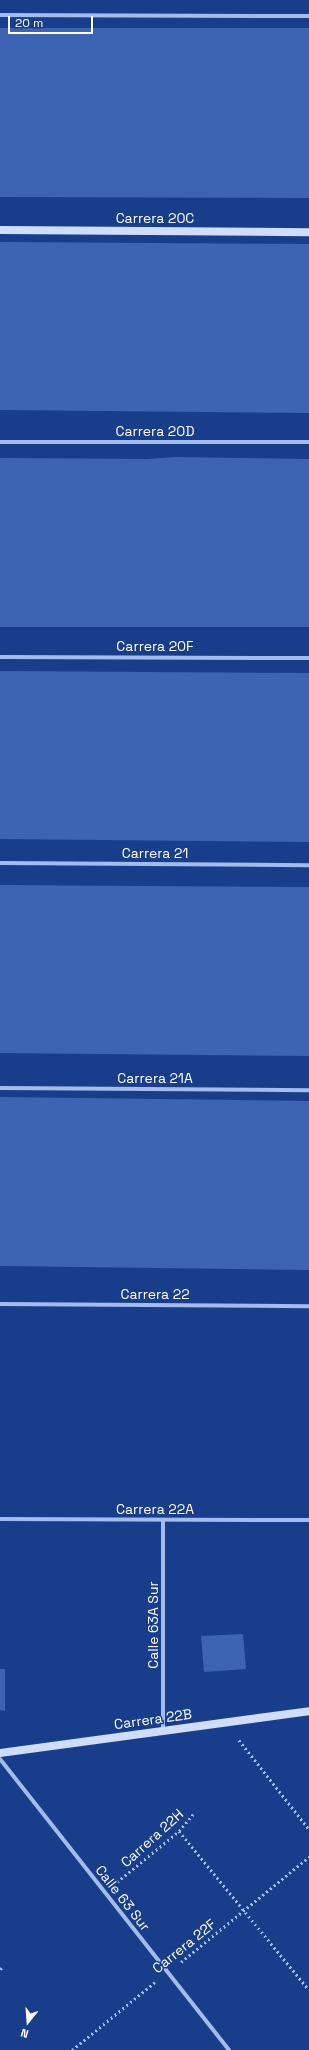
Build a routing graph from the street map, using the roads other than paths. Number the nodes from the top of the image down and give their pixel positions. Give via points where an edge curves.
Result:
1 (0, 15) edge
2 (309, 16) edge
3 (0, 230) edge
4 (309, 232) edge
5 (0, 442) edge
6 (309, 442) edge
7 (0, 657) edge
8 (309, 658) edge
9 (0, 863) edge
10 (309, 865) edge
11 (0, 1088) edge
12 (309, 1090) edge
13 (0, 1304) edge
14 (309, 1306) edge
15 (0, 1519) edge
16 (163, 1520) junction
17 (309, 1520) edge
18 (309, 1711) edge
19 (163, 1730) junction
20 (0, 1753) edge
21 (0, 1758) edge
22 (229, 2050) edge

1 - 2 street
3 - 4 street, Carrera 20C
5 - 6 street, Carrera 20D
7 - 8 street, Carrera 20F
9 - 10 street, Carrera 21
11 - 12 street, Carrera 21A
13 - 14 street, Carrera 22
15 - 16 street, Carrera 22A
16 - 17 street, Carrera 22A
16 - 19 street, Calle 63A Sur
18 - 19 street, Carrera 22B
19 - 20 street, Carrera 22B
21 - 22 street, Calle 63 Sur

